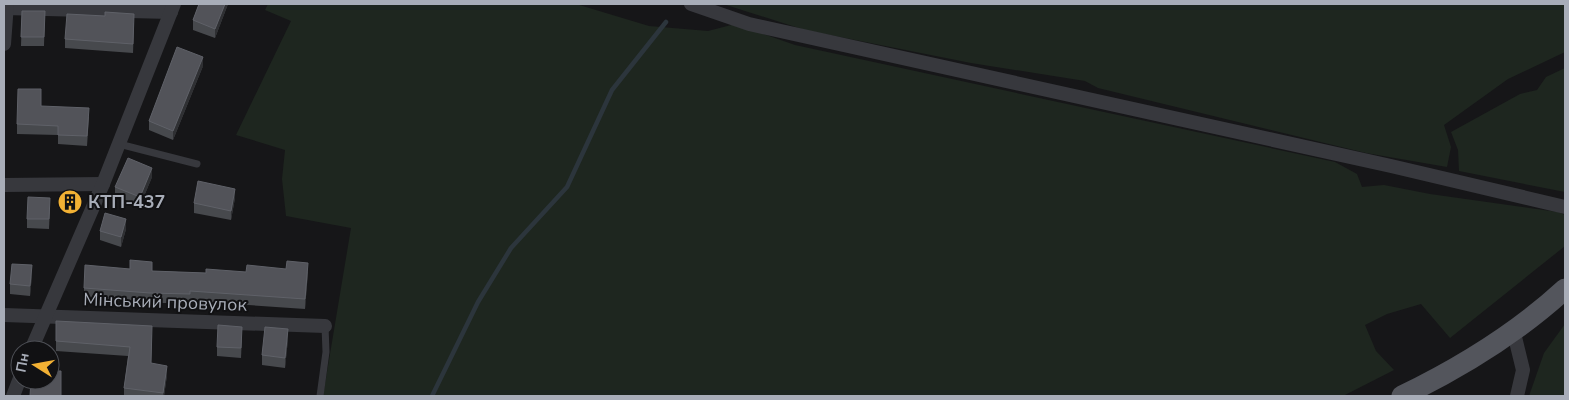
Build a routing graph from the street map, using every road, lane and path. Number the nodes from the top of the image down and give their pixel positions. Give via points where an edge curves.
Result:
1 (690, 4) edge
2 (5, 7) edge
3 (173, 8) edge
4 (4, 44) edge
5 (119, 144) junction
6 (197, 164) dead end
7 (103, 184) junction
8 (4, 185) edge
9 (1565, 207) edge
10 (1565, 289) edge
11 (4, 315) edge
12 (45, 316) junction
13 (325, 326) joint
14 (1514, 333) junction
15 (35, 340) edge
16 (320, 396) edge
17 (1402, 396) edge
18 (1517, 396) edge

1 - 9 street via 749,24
2 - 3 street
2 - 4 street
3 - 5 street
5 - 6 lane
5 - 7 street
7 - 8 street
7 - 12 street
10 - 14 main road
11 - 12 street, Мінський провулок
12 - 13 street, Мінський провулок
12 - 15 street
13 - 16 lane via 326,352
14 - 17 main road via 1441,377
14 - 18 street via 1523,370

